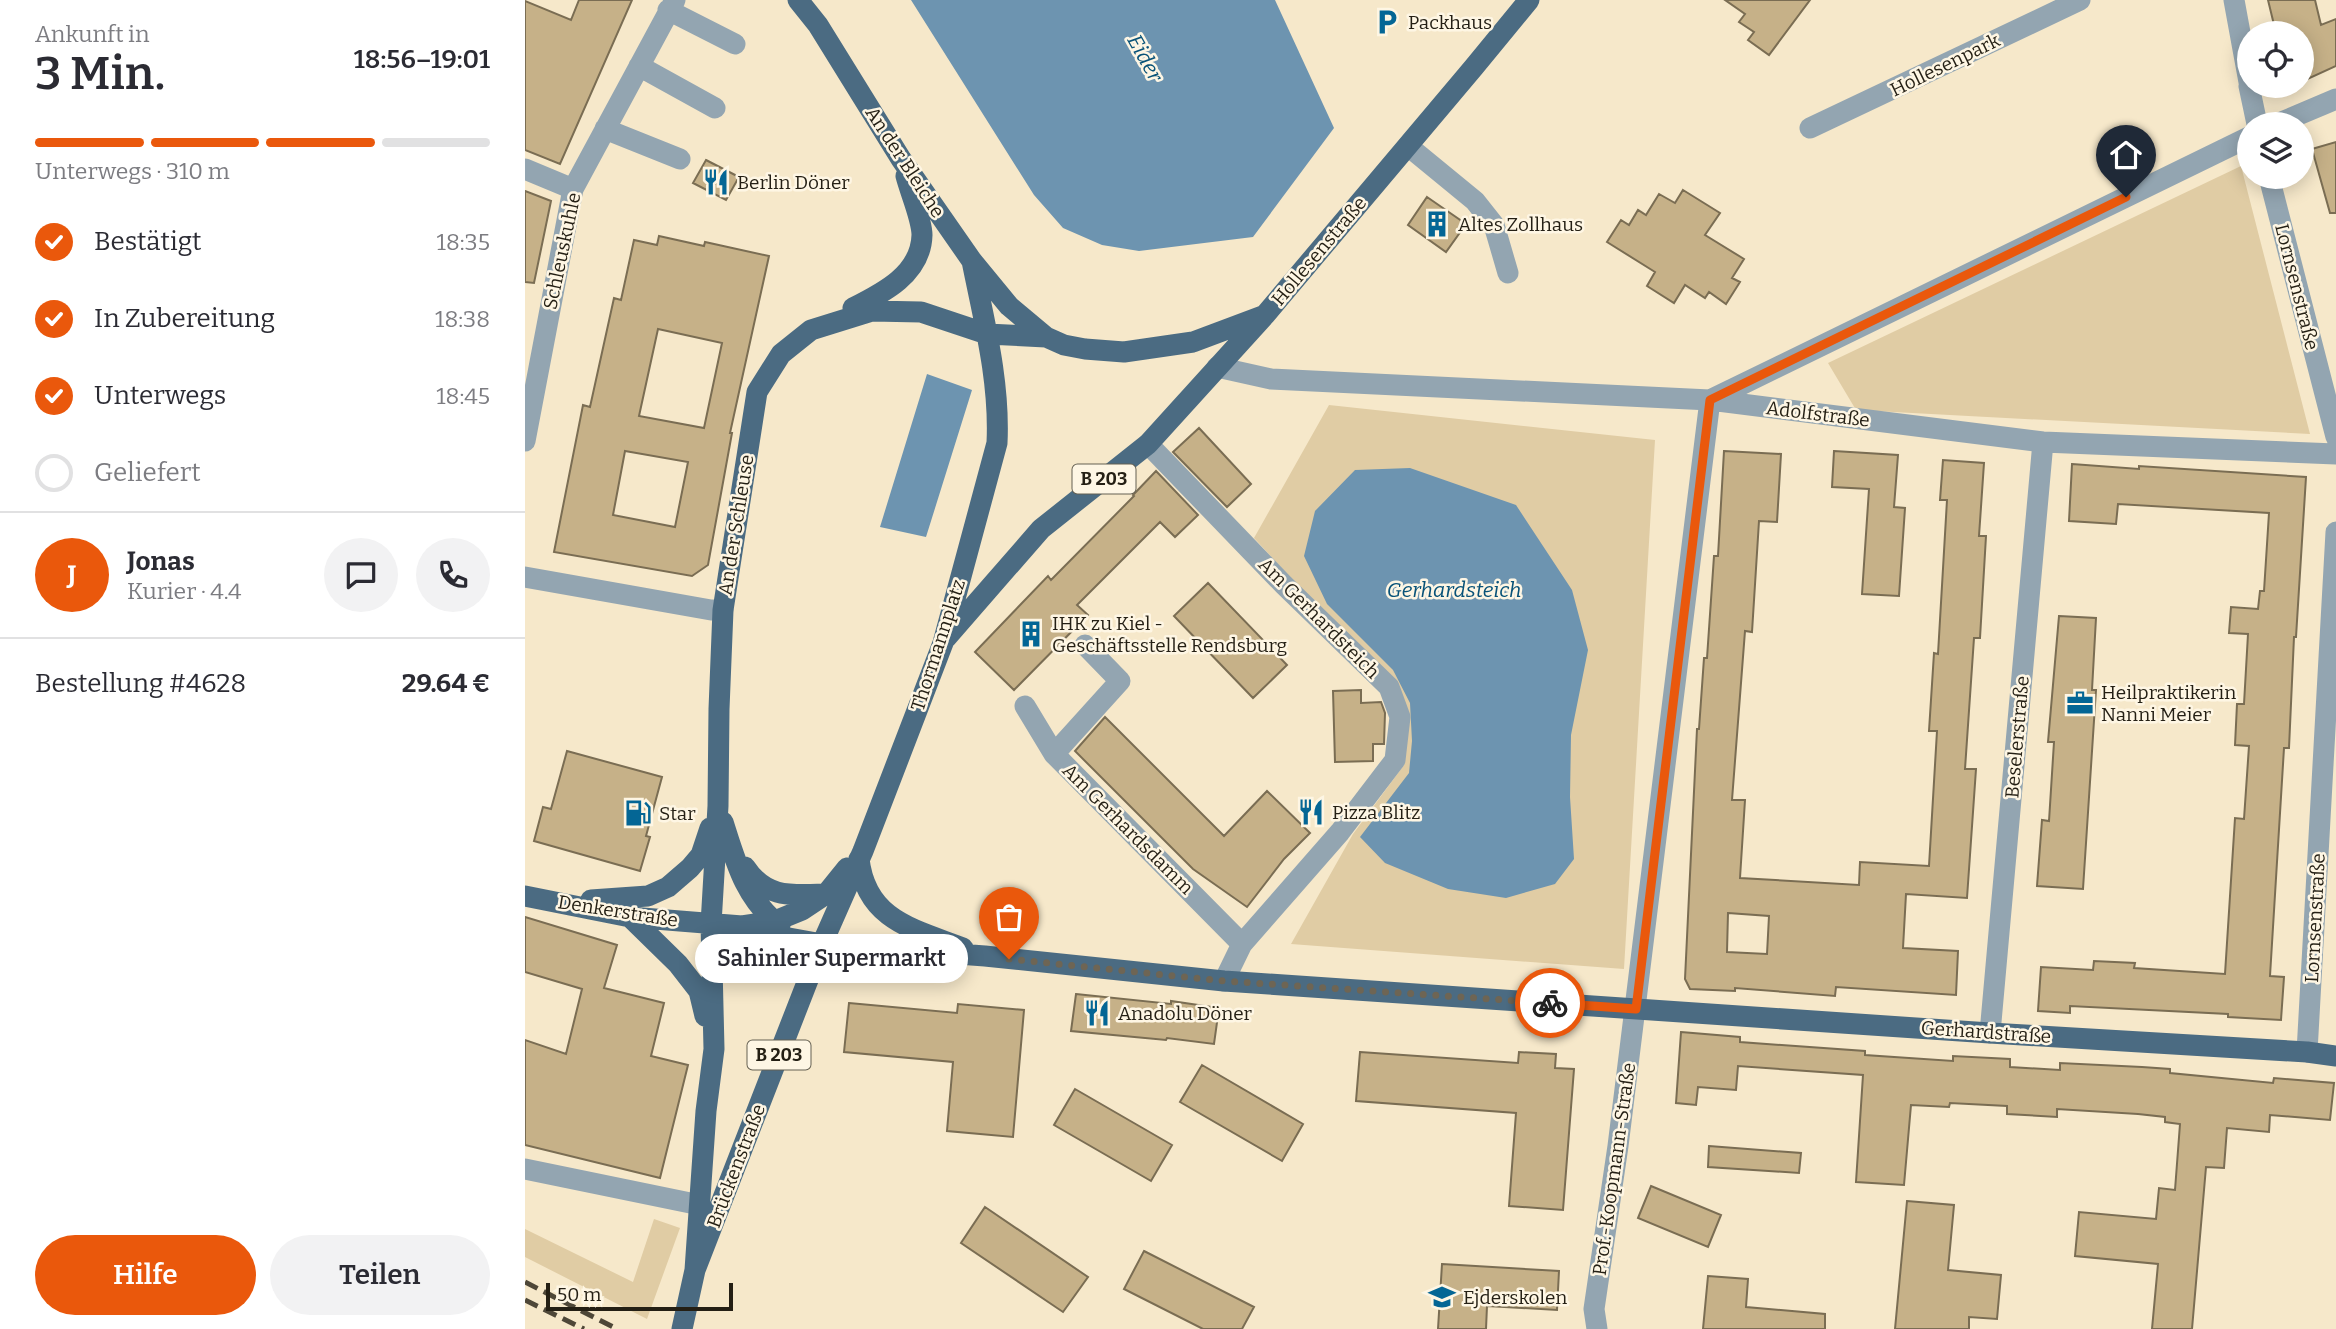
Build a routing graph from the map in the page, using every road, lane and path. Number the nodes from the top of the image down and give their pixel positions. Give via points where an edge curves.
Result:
1 (798, 0) edge
2 (1529, 0) edge
3 (2080, 0) edge
4 (2234, 0) edge
5 (671, 5) edge
6 (2238, 21) edge
7 (735, 44) dead end
8 (639, 66) junction
9 (2336, 99) edge
10 (716, 108) dead end
11 (2305, 112) edge
12 (1810, 128) dead end
13 (605, 129) junction
14 (2237, 143) edge
15 (1408, 146) junction
16 (680, 159) dead end
17 (901, 159) junction
18 (525, 169) edge
19 (573, 188) junction
20 (2272, 189) edge
21 (972, 261) junction
22 (1508, 273) dead end
23 (1265, 315) junction
24 (811, 330) junction
25 (987, 334) junction
26 (1046, 337) junction
27 (1217, 367) junction
28 (1710, 400) junction
29 (2336, 438) edge
30 (525, 441) edge
31 (2043, 442) junction
32 (1148, 444) junction
33 (2336, 454) edge
34 (2336, 532) edge
35 (525, 577) edge
36 (723, 610) junction
37 (943, 643) junction
38 (1085, 645) dead end
39 (1025, 706) dead end
40 (1053, 754) junction
41 (718, 806) junction
42 (730, 845) junction
43 (861, 855) junction
44 (826, 894) junction
45 (525, 896) edge
46 (558, 901) junction
47 (630, 917) junction
48 (775, 921) junction
49 (712, 924) junction
50 (816, 943) junction
51 (1243, 944) junction
52 (985, 956) junction
53 (1224, 981) junction
54 (1636, 1009) junction
55 (1990, 1033) junction
56 (714, 1049) junction
57 (2307, 1052) junction
58 (2336, 1056) edge
59 (525, 1169) edge
60 (700, 1205) junction
61 (695, 1270) junction
62 (681, 1329) edge
63 (1597, 1329) edge

1 - 17 main road, An der Bleiche
2 - 15 main road, Hollesenstraße / B 203
3 - 12 street, Hollesenpark
4 - 6 street
5 - 7 street
5 - 8 street, Schleuskuhle
8 - 10 street
8 - 13 street, Schleuskuhle
9 - 11 street
13 - 16 street
13 - 19 street, Schleuskuhle
14 - 28 street
15 - 22 street via 1475,201 1494,225
15 - 23 main road, Hollesenstraße / B 203
17 - 21 main road, An der Bleiche
17 - 24 main road via 922,233 908,272 884,293
18 - 19 street
19 - 30 street, Schleuskuhle
20 - 29 street, Lornsenstraße
21 - 25 main road, An der Bleiche
21 - 26 main road via 1009,306
23 - 26 main road, Hollesenstraße / B 203 via 1193,342 1124,352 1064,345
23 - 27 main road, B 203
24 - 25 main road, An der Schleuse / B 203 via 872,311 921,312
24 - 36 main road, An der Schleuse / B 203 via 781,354 757,392
25 - 26 main road, Hollesenstraße / B 203
25 - 37 main road, Thormannplatz via 996,379 997,443
27 - 28 street, Adolfstraße via 1271,379
27 - 32 main road, B 203
28 - 31 street, Adolfstraße
28 - 54 street, Prof.-Koopmann-Straße
31 - 33 street, Adolfstraße
31 - 55 street, Beselerstraße
32 - 37 main road, B 203 via 1041,529
32 - 51 street, Am Gerhardsteich via 1389,687 1400,717 1395,760
34 - 57 street, Lornsenstraße
35 - 36 street
36 - 41 main road, An der Schleuse / B 203
37 - 43 main road, Thormannplatz / B 203
38 - 40 street via 1120,681
39 - 40 street, Am Gerhardsdamm
40 - 51 street, Am Gerhardsdamm
41 - 42 main road
41 - 46 main road via 701,855 668,887 626,899
41 - 49 main road, An der Schleuse / B 203
42 - 44 main road via 753,880 777,894
42 - 48 main road via 746,886 758,906
43 - 44 main road
43 - 50 main road, Thormannplatz / B 203
43 - 52 main road via 866,888 885,913 899,924
44 - 48 main road
45 - 46 main road, Denkerstraße
46 - 47 main road, Denkerstraße
47 - 49 main road, Denkerstraße
47 - 56 main road via 699,991
48 - 49 main road
48 - 50 main road via 795,936
49 - 50 main road
49 - 56 main road, Brückenstraße / B 203
50 - 52 main road
50 - 61 main road, Brückenstraße / B 203
51 - 53 street, Am Gerhardsteich
52 - 53 main road
53 - 54 main road
54 - 55 main road, Gerhardstraße
54 - 63 street, Prof.-Koopmann-Straße via 1594,1309
55 - 57 main road, Gerhardstraße
56 - 60 main road, Brückenstraße / B 203
57 - 58 main road, Gerhardstraße
59 - 60 street
60 - 61 main road, Brückenstraße / B 203
61 - 62 main road, Brückenstraße / B 203

